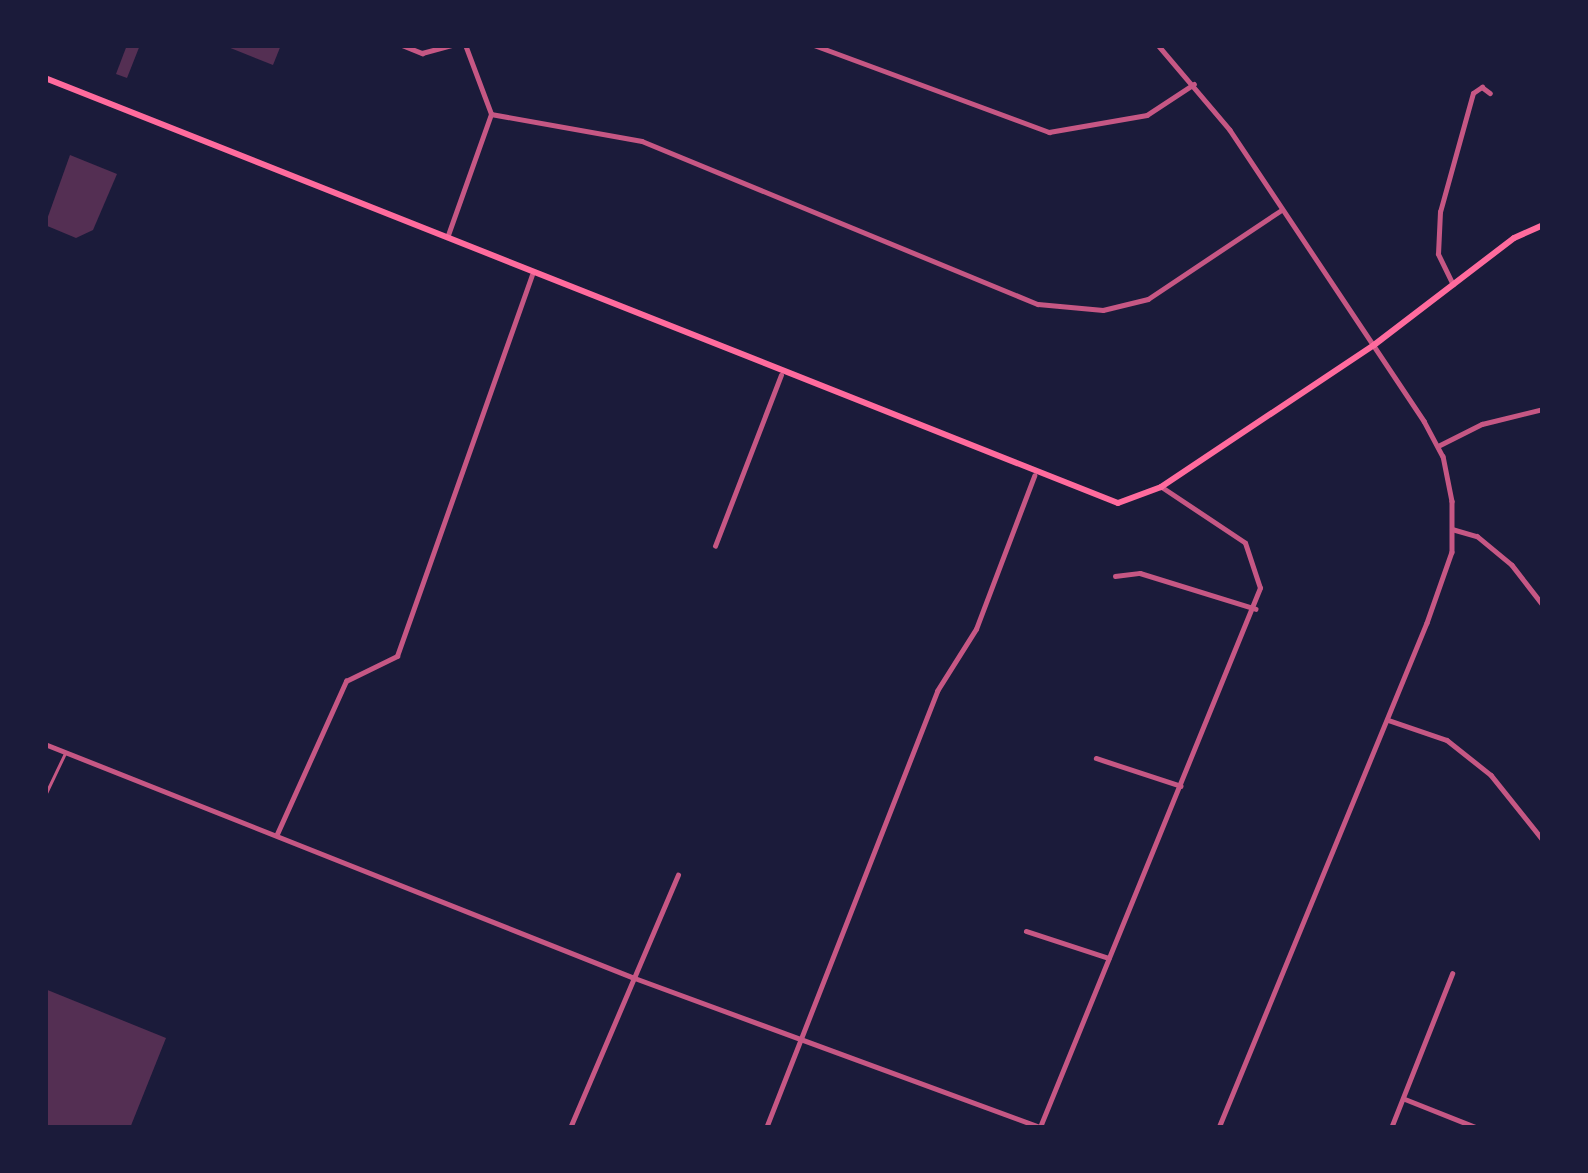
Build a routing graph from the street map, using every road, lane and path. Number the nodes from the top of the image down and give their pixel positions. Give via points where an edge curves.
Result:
1 (402, 45) edge
2 (452, 45) edge
3 (465, 45) edge
4 (814, 45) edge
5 (1160, 46) edge
6 (45, 78) edge
7 (1194, 84) junction
8 (1490, 93) dead end
9 (491, 114) junction
10 (1282, 209) junction
11 (1543, 225) edge
12 (446, 240) junction
13 (532, 274) junction
14 (1453, 285) junction
15 (1374, 345) junction
16 (781, 375) junction
17 (1543, 410) edge
18 (1438, 446) junction
19 (1034, 476) junction
20 (1161, 487) junction
21 (1452, 529) junction
22 (715, 546) dead end
23 (1115, 576) dead end
24 (1543, 604) edge
25 (1256, 609) junction
26 (1388, 720) junction
27 (45, 744) edge
28 (65, 752) junction
29 (1096, 758) dead end
30 (1181, 786) junction
31 (45, 795) edge
32 (277, 835) junction
33 (1543, 840) edge
34 (678, 875) dead end
35 (1026, 932) dead end
36 (1109, 958) junction
37 (1452, 974) dead end
38 (632, 977) junction
39 (801, 1040) junction
40 (1405, 1099) junction
41 (570, 1128) edge
42 (766, 1128) edge
43 (1041, 1128) edge
44 (1219, 1128) edge
45 (1391, 1128) edge
46 (1478, 1128) edge

1 - 2 street via 422,53
3 - 9 street
4 - 7 street via 1049,132 1147,116
5 - 7 street
6 - 12 main road
7 - 10 street
8 - 14 street via 1473,93 1440,212 1438,254
9 - 10 street via 565,121 642,141 1038,304 1103,310 1148,299
9 - 12 street
10 - 15 street
11 - 14 main road
12 - 13 main road
13 - 16 main road
13 - 32 street via 397,656 346,681
14 - 15 main road
15 - 18 street
15 - 20 main road
16 - 19 main road
16 - 22 street
17 - 18 street via 1482,424
18 - 21 street
19 - 20 main road via 1118,503
19 - 39 street via 976,629 937,691
20 - 25 street via 1245,543 1260,588
21 - 24 street via 1495,550
21 - 26 street via 1452,552
23 - 25 street via 1140,573
25 - 30 street
26 - 33 street via 1447,740 1491,775
26 - 44 street
27 - 28 street
28 - 31 lane
28 - 32 street
29 - 30 street
30 - 36 street
32 - 38 street
34 - 38 street
35 - 36 street
36 - 43 street
37 - 40 street
38 - 39 street
38 - 41 street
39 - 42 street
39 - 43 street
40 - 45 street
40 - 46 street

